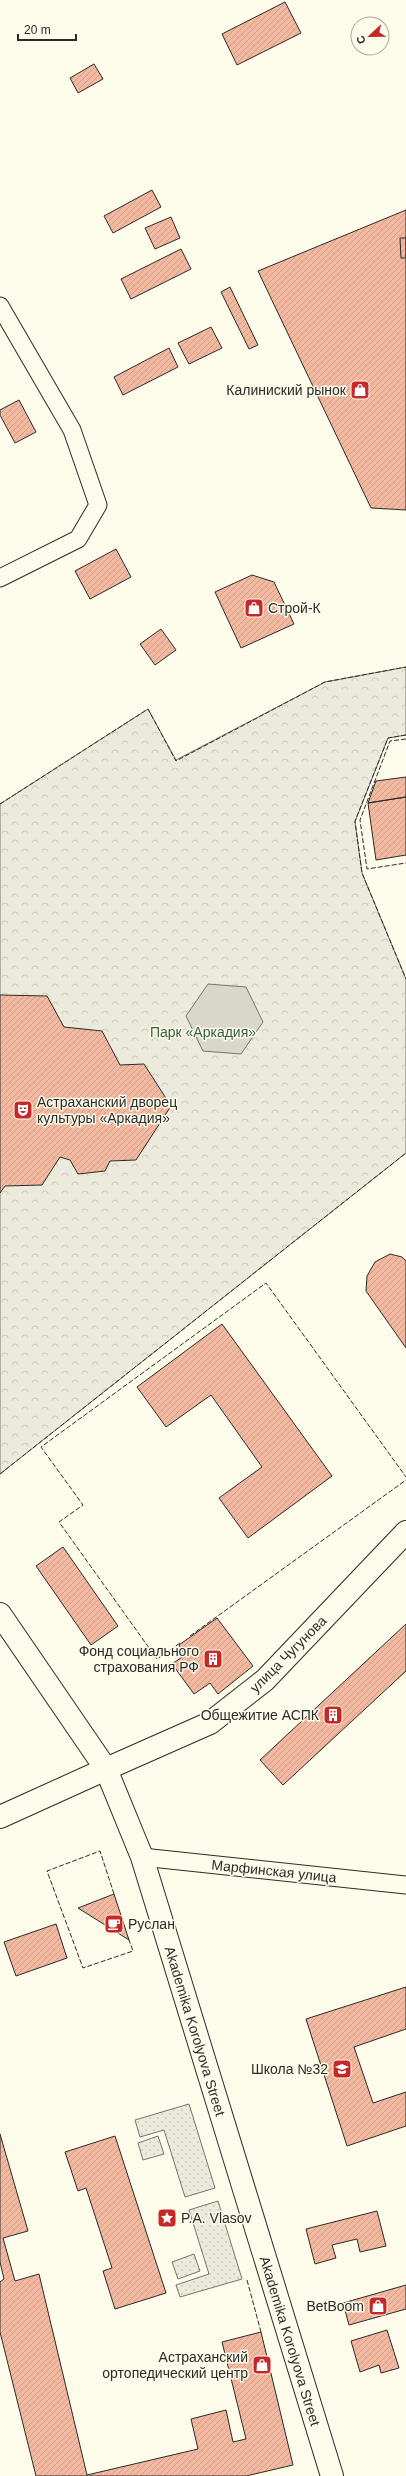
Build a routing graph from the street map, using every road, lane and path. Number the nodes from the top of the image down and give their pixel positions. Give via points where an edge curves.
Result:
1 (0, 306) edge
2 (0, 578) edge
3 (406, 1532) edge
4 (0, 1614) edge
5 (106, 1769) junction
6 (0, 1817) edge
7 (142, 1857) junction
8 (406, 1885) edge
9 (332, 2476) edge

1 - 2 street via 72,430 98,505 78,539
3 - 5 main road, улица Чугунова via 265,1680 210,1724
4 - 5 main road, Akademika Korolyova Street
5 - 6 main road, улица Чугунова
5 - 7 main road, Akademika Korolyova Street
7 - 8 street, Марфинская улица
7 - 9 main road, Akademika Korolyova Street

